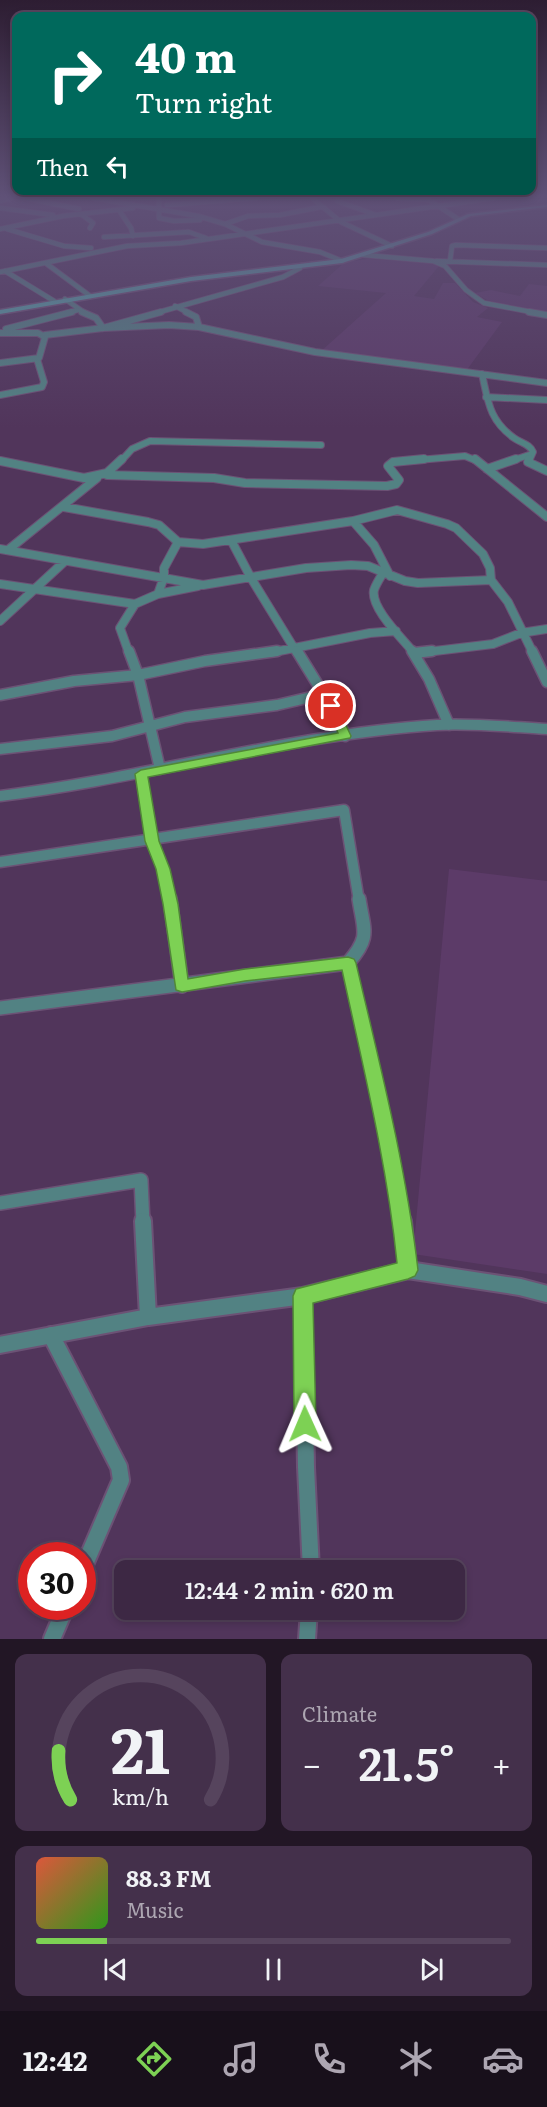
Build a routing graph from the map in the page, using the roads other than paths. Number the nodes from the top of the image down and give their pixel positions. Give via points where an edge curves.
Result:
1 (6, 274) edge
2 (61, 274) edge
3 (232, 274) edge
4 (287, 274) edge
5 (452, 274) edge
6 (90, 296) junction
7 (65, 299) junction
8 (54, 301) junction
9 (175, 306) junction
10 (78, 310) junction
11 (0, 312) edge
12 (547, 315) edge
13 (199, 327) junction
14 (103, 328) junction
15 (0, 332) edge
16 (45, 335) junction
17 (37, 359) junction
18 (0, 363) edge
19 (482, 374) junction
20 (547, 383) edge
21 (0, 395) edge
22 (486, 398) junction
23 (547, 400) edge
24 (321, 445) dead end
25 (530, 455) junction
26 (0, 461) edge
27 (487, 469) junction
28 (547, 471) edge
29 (107, 475) junction
30 (97, 478) junction
31 (63, 507) junction
32 (547, 517) edge
33 (353, 520) junction
34 (231, 540) junction
35 (178, 542) junction
36 (4, 550) edge
37 (65, 561) junction
38 (387, 575) junction
39 (164, 577) junction
40 (251, 578) junction
41 (491, 580) junction
42 (0, 584) edge
43 (203, 585) junction
44 (34, 589) junction
45 (158, 594) junction
46 (135, 604) junction
47 (0, 620) edge
48 (547, 629) edge
49 (396, 631) junction
50 (521, 633) junction
51 (295, 648) junction
52 (414, 653) junction
53 (138, 675) junction
54 (547, 682) edge
55 (324, 694) junction
56 (0, 695) edge
57 (150, 725) junction
58 (449, 725) junction
59 (547, 729) edge
60 (345, 736) junction
61 (0, 749) edge
62 (160, 769) junction
63 (141, 774) junction
64 (0, 796) edge
65 (152, 841) junction
66 (0, 862) edge
67 (348, 963) junction
68 (182, 986) junction
69 (0, 1008) edge
70 (0, 1203) edge
71 (408, 1270) junction
72 (547, 1294) edge
73 (303, 1296) junction
74 (148, 1317) junction
75 (51, 1335) junction
76 (0, 1345) edge
77 (95, 1542) edge
78 (311, 1560) edge
79 (60, 1620) edge
80 (309, 1620) edge
81 (52, 1639) edge
82 (308, 1639) edge

1 - 8 street
2 - 6 street
3 - 6 street
4 - 9 street
5 - 12 street via 484,303
6 - 7 street
7 - 8 street
7 - 10 street
8 - 11 street
9 - 13 street via 196,317
9 - 14 street
10 - 14 street via 96,318
10 - 15 street
13 - 14 street
13 - 19 street via 315,352
14 - 16 street
15 - 16 street
16 - 17 street
17 - 18 street
17 - 21 street via 42,387
19 - 20 street
19 - 22 street
22 - 23 street
22 - 25 street via 490,414 513,437 531,447
24 - 29 street via 150,441 137,445
25 - 27 street
25 - 28 street via 528,462
26 - 30 street
27 - 29 street via 465,456 398,461 388,466 399,480 387,486
27 - 32 street
29 - 30 street
30 - 31 street
31 - 35 street via 159,525
31 - 36 street
33 - 34 street
33 - 38 street via 374,545
33 - 41 street via 397,510 447,524 483,554
34 - 35 street
34 - 40 street
35 - 39 street via 164,568
36 - 37 street
37 - 39 street
37 - 44 street
38 - 40 street via 351,565
38 - 41 street via 418,583
38 - 49 street via 374,590 375,597
39 - 43 street
39 - 45 street
40 - 43 street
40 - 51 street
41 - 50 street via 508,602
42 - 44 street
43 - 45 street
44 - 46 street
44 - 47 street
45 - 46 street
46 - 53 street via 120,628
48 - 50 street
49 - 51 street via 360,634
49 - 52 street
50 - 52 street via 493,644
50 - 54 street
51 - 53 street
51 - 55 street
52 - 58 street via 436,691
53 - 56 street via 74,681
53 - 57 street
55 - 57 street
55 - 60 street
57 - 61 street via 111,736
57 - 62 street
58 - 59 street
58 - 60 street
60 - 62 street
62 - 63 street
63 - 64 street
63 - 65 street
65 - 66 street
65 - 67 street via 344,810 365,936 362,947
65 - 68 street via 171,904
67 - 68 street
67 - 71 street via 387,1134
68 - 69 street
70 - 74 street via 141,1180
71 - 72 street
71 - 73 street
73 - 74 street
73 - 78 street
74 - 75 street
75 - 76 street
75 - 77 street via 119,1467 122,1480
79 - 81 street
80 - 82 street

